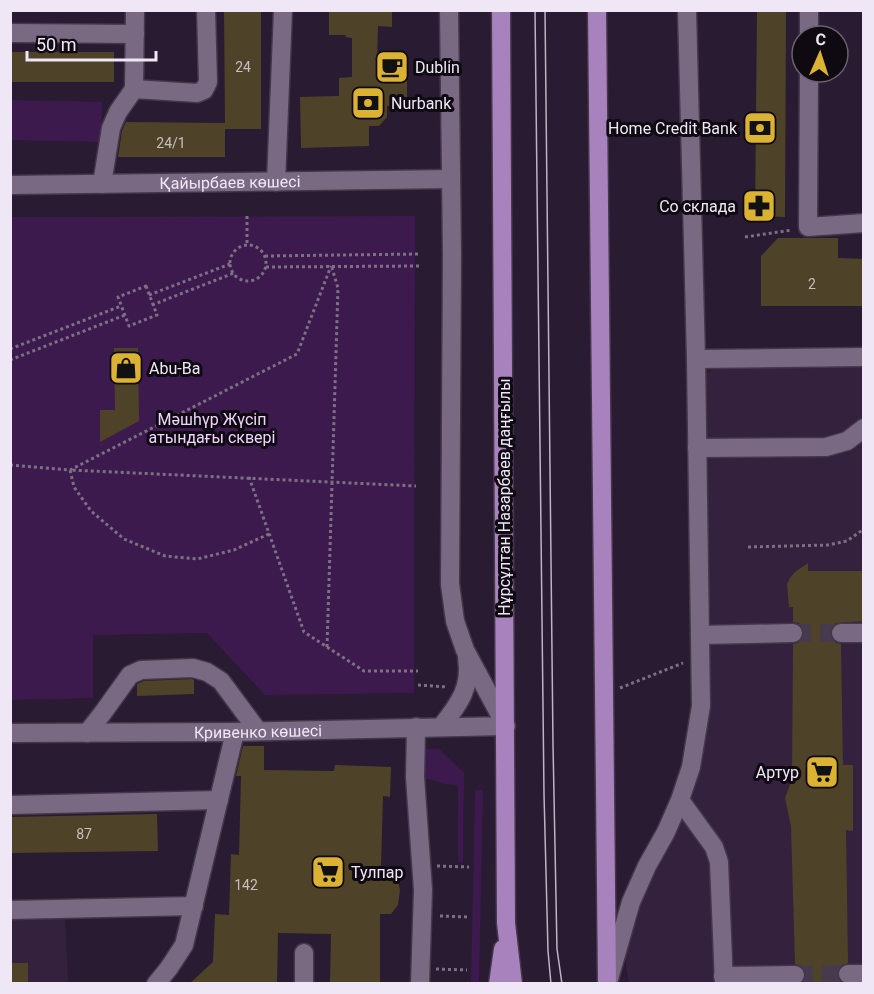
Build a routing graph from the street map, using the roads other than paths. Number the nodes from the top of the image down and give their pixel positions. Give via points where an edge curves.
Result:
1 (135, 10) edge
2 (206, 10) edge
3 (283, 10) edge
4 (450, 10) edge
5 (501, 10) edge
6 (597, 10) edge
7 (687, 10) edge
8 (10, 33) edge
9 (135, 34) junction
10 (809, 84) edge
11 (134, 89) junction
12 (451, 179) junction
13 (276, 182) junction
14 (102, 184) junction
15 (10, 185) edge
16 (864, 224) edge
17 (864, 357) edge
18 (696, 358) junction
19 (864, 428) edge
20 (697, 448) junction
21 (793, 633) tunnel mouth
22 (841, 633) tunnel mouth
23 (864, 633) edge
24 (700, 635) junction
25 (465, 650) junction
26 (506, 726) junction
27 (416, 727) junction
28 (441, 727) junction
29 (258, 731) junction
30 (235, 732) junction
31 (10, 733) edge
32 (87, 733) junction
33 (219, 800) junction
34 (680, 800) junction
35 (10, 805) edge
36 (194, 906) junction
37 (10, 910) edge
38 (506, 923) junction
39 (304, 953) dead end
40 (795, 975) tunnel mouth
41 (420, 976) edge
42 (724, 980) edge
43 (156, 984) edge
44 (303, 984) edge
45 (498, 984) edge
46 (513, 984) edge
47 (607, 984) edge

1 - 9 street
2 - 11 street via 208,82 204,90 197,93
3 - 13 street
4 - 12 street
5 - 26 main road, Нұрсұлтан Назарбаев даңғылы
6 - 47 main road
7 - 18 street
8 - 9 street
9 - 11 street
10 - 16 street via 808,227
11 - 14 street via 111,128
12 - 13 street, Қайырбаев көшесі
12 - 25 street via 450,584 455,621
13 - 14 street, Қайырбаев көшесі
14 - 15 street, Қайырбаев көшесі
17 - 18 street
18 - 20 street
19 - 20 street via 847,441 826,447
20 - 24 street
21 - 24 street
22 - 23 street
24 - 34 street via 701,706 691,767
25 - 26 street
25 - 28 street via 465,688
26 - 28 street, Кривенко көшесі
26 - 38 main road, Нұрсұлтан Назарбаев даңғылы
27 - 28 street, Кривенко көшесі
27 - 29 street, Кривенко көшесі
27 - 41 street via 415,777 423,890
29 - 30 street, Кривенко көшесі
29 - 32 street via 220,681 193,668 141,670 130,675
30 - 32 street, Кривенко көшесі
30 - 33 street
31 - 32 street, Кривенко көшесі
33 - 35 street
33 - 36 street
34 - 42 street via 714,847 719,862
34 - 47 street via 631,902
36 - 37 street
36 - 43 street via 184,945
38 - 45 main road
38 - 46 main road, Нұрсұлтан Назарбаев даңғылы
39 - 44 street
40 - 42 street

